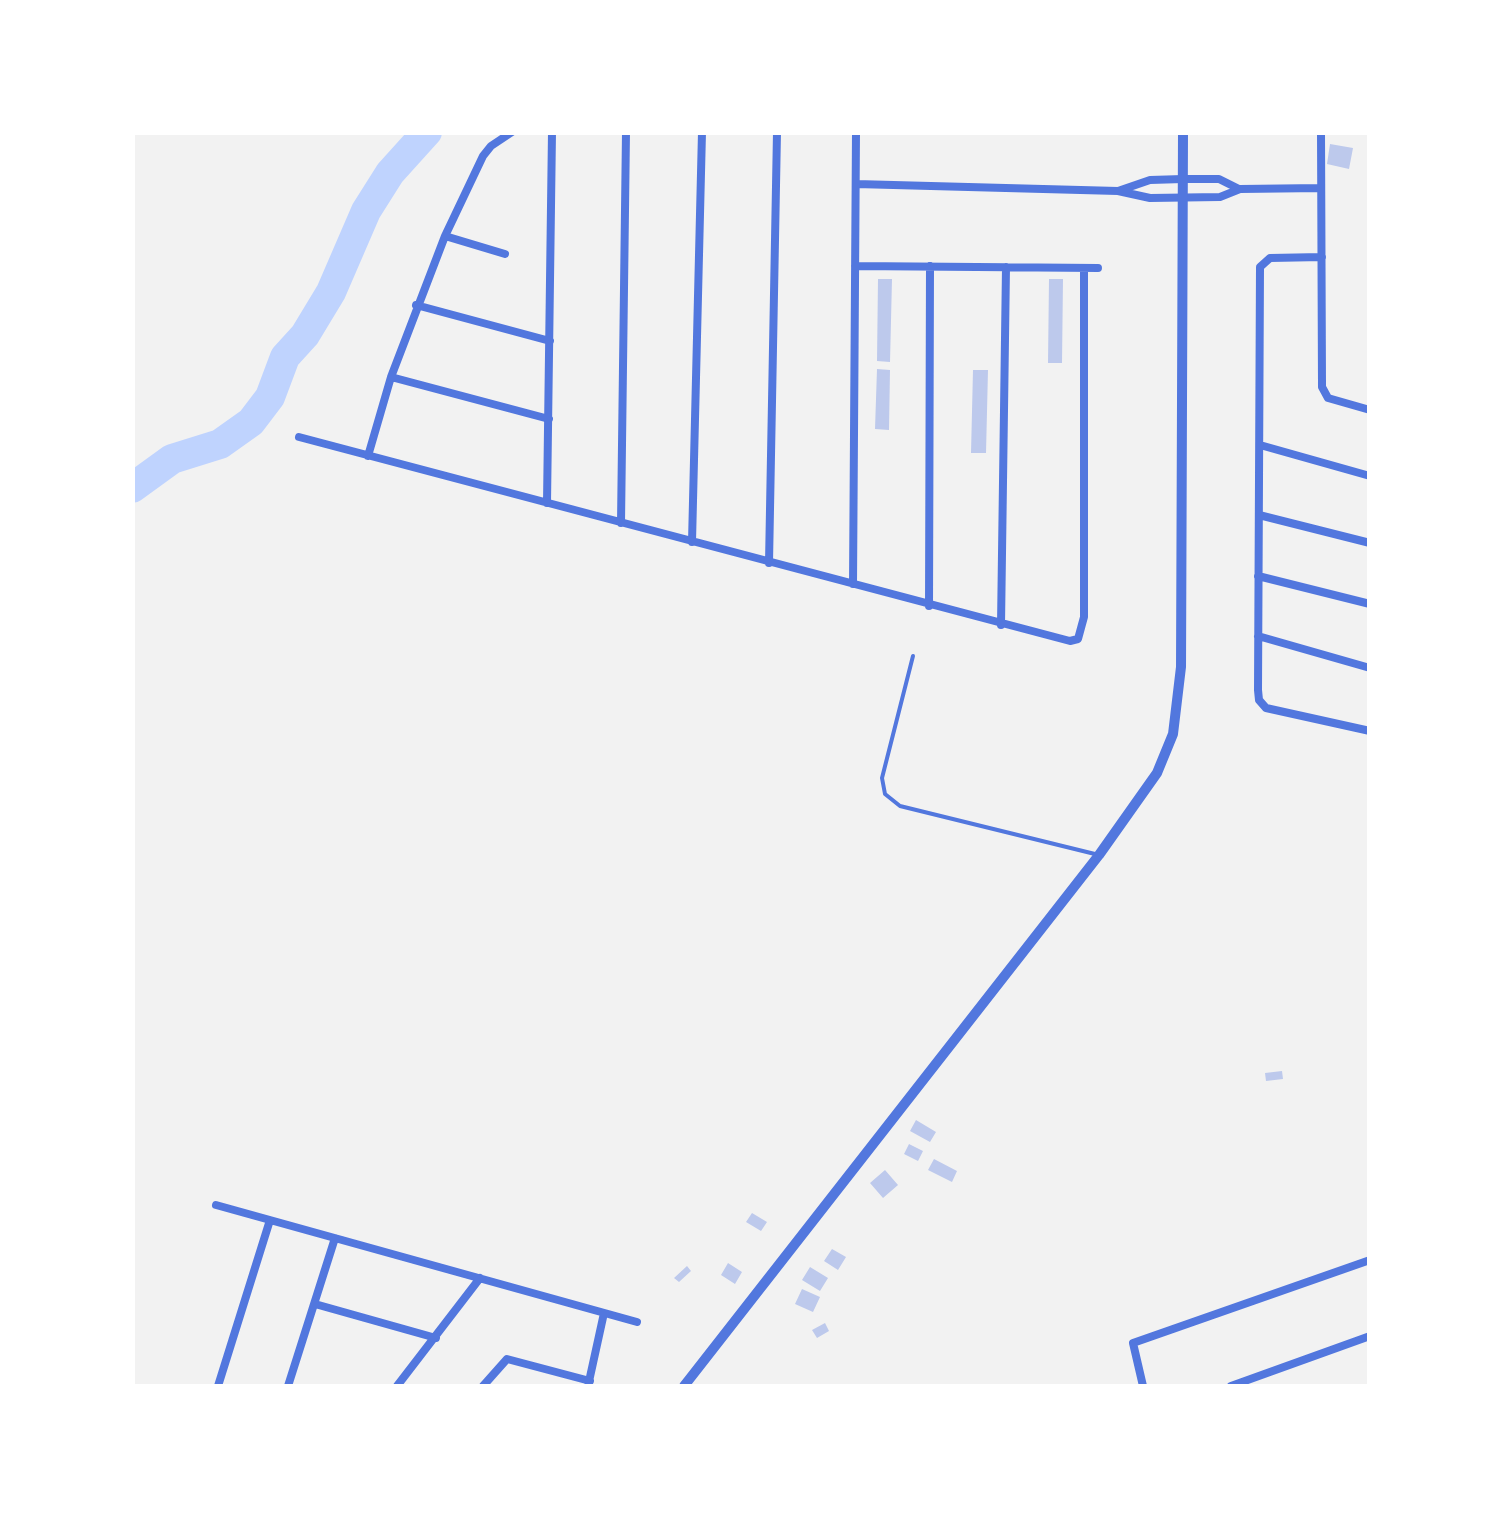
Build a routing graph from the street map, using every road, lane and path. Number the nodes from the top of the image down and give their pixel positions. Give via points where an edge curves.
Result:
1 (512, 132) edge
2 (552, 132) edge
3 (626, 132) edge
4 (702, 132) edge
5 (777, 132) edge
6 (856, 132) edge
7 (1183, 132) edge
8 (1321, 132) edge
9 (1182, 179) junction
10 (856, 184) junction
11 (1321, 188) junction
12 (1240, 189) junction
13 (1118, 191) junction
14 (1182, 198) junction
15 (445, 236) junction
16 (505, 254) dead end
17 (1322, 257) junction
18 (855, 266) junction
19 (930, 266) junction
20 (1006, 267) junction
21 (1084, 268) junction
22 (1098, 268) dead end
23 (416, 305) junction
24 (550, 340) junction
25 (391, 376) junction
26 (1370, 410) edge
27 (549, 419) junction
28 (299, 437) dead end
29 (1260, 445) junction
30 (368, 456) junction
31 (1370, 476) edge
32 (546, 503) junction
33 (1259, 515) junction
34 (620, 523) junction
35 (692, 542) junction
36 (1370, 543) edge
37 (770, 563) junction
38 (1258, 576) junction
39 (853, 584) junction
40 (1370, 604) edge
41 (928, 606) junction
42 (1002, 625) junction
43 (1258, 636) junction
44 (913, 656) dead end
45 (1370, 668) edge
46 (1370, 731) edge
47 (1099, 854) junction
48 (216, 1205) dead end
49 (270, 1220) junction
50 (335, 1238) junction
51 (1370, 1260) edge
52 (480, 1278) junction
53 (315, 1304) junction
54 (604, 1312) junction
55 (637, 1322) dead end
56 (1370, 1336) edge
57 (436, 1338) junction
58 (589, 1384) edge
59 (218, 1386) edge
60 (288, 1386) edge
61 (397, 1386) edge
62 (482, 1386) edge
63 (684, 1386) edge
64 (1143, 1386) edge
65 (1231, 1386) edge

1 - 15 street via 483,156
2 - 24 street
3 - 34 street
4 - 35 street
5 - 37 street
6 - 10 street
7 - 9 street
8 - 11 street
9 - 12 street via 1219,179
9 - 13 street
9 - 14 street
10 - 13 street
10 - 18 street
11 - 12 street
11 - 17 street
12 - 14 street
13 - 14 street
14 - 47 street via 1174,734 1157,773
15 - 16 street
15 - 23 street
17 - 26 street via 1322,388 1328,398
17 - 29 street via 1270,258 1260,267
18 - 19 street
18 - 39 street
19 - 20 street
19 - 41 street
20 - 21 street
20 - 42 street
21 - 22 street
21 - 42 street via 1082,631 1070,641
23 - 24 street
23 - 25 street
24 - 27 street
25 - 27 street
25 - 30 street
27 - 32 street
28 - 30 street
29 - 31 street
29 - 33 street
30 - 32 street
32 - 34 street
33 - 36 street
33 - 38 street
34 - 35 street
35 - 37 street
37 - 39 street
38 - 40 street
38 - 43 street
39 - 41 street
41 - 42 street
43 - 45 street
43 - 46 street via 1258,690 1266,708
44 - 47 lane via 882,778 885,794 900,806
47 - 63 street
48 - 49 street
49 - 50 street
49 - 59 street
50 - 52 street
50 - 53 street
51 - 64 street via 1133,1343
52 - 54 street
52 - 57 street
53 - 57 street
53 - 60 street
54 - 55 street
54 - 58 street
56 - 65 street
57 - 61 street
58 - 62 street via 507,1358

